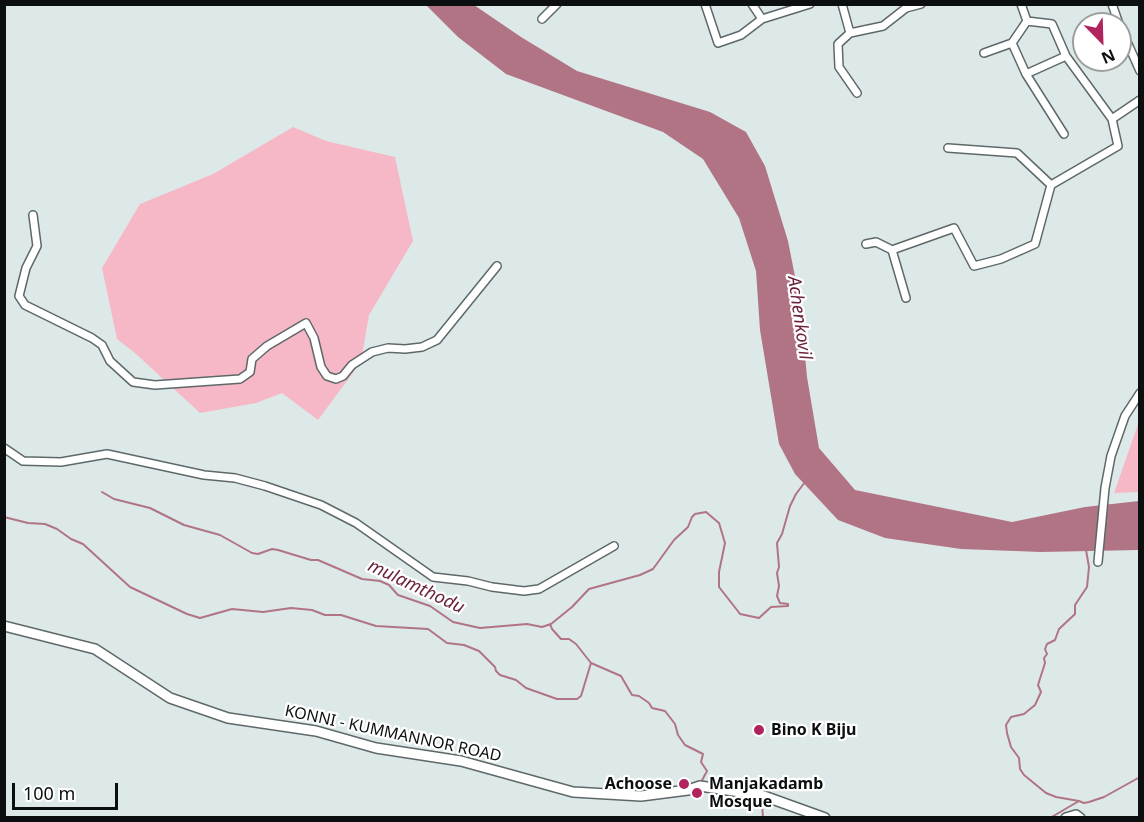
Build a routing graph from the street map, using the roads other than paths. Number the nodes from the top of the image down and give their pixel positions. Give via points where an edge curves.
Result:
1 (557, 4) edge
2 (705, 4) edge
3 (752, 4) edge
4 (810, 4) edge
5 (842, 4) edge
6 (921, 4) edge
7 (1020, 4) edge
8 (905, 6) edge
9 (542, 19) dead end
10 (762, 19) junction
11 (1027, 21) junction
12 (850, 33) junction
13 (1012, 43) junction
14 (984, 53) dead end
15 (1132, 53) edge
16 (1066, 56) junction
17 (1140, 71) edge
18 (1026, 74) junction
19 (857, 93) dead end
20 (1140, 100) edge
21 (1112, 119) junction
22 (1064, 134) dead end
23 (948, 148) dead end
24 (1051, 185) junction
25 (33, 215) dead end
26 (866, 244) dead end
27 (892, 250) junction
28 (497, 266) dead end
29 (906, 298) dead end
30 (1140, 393) edge
31 (4, 448) edge
32 (614, 546) dead end
33 (1098, 562) dead end
34 (4, 626) edge
35 (825, 818) edge
36 (1066, 818) edge
37 (1080, 818) edge

1 - 9 street
2 - 10 street via 718,43 741,35
3 - 10 street
4 - 10 street
5 - 12 street
6 - 8 street
7 - 11 street
8 - 12 street via 884,26
11 - 13 street
11 - 16 street via 1052,24
12 - 19 street via 838,44 839,67
13 - 14 street
13 - 18 street
15 - 17 street
16 - 18 street
16 - 21 street
18 - 22 street
20 - 21 street
21 - 24 street via 1118,146
23 - 24 street via 1017,153
24 - 27 street via 1035,244 1001,259 974,266 954,228
25 - 28 street via 37,246 19,296 25,305 102,345 110,361 134,382 155,385 240,379 250,372 252,359 267,346 306,323 321,368 336,379 372,352 422,347 437,340
26 - 27 street via 876,242
27 - 29 street
30 - 33 street via 1125,416 1111,456
31 - 32 street via 23,461 61,462 106,454 265,486 321,505 348,519 433,577 492,587 539,589
34 - 35 main road, KONNI - KUMMANNOR ROAD via 94,649 170,698 228,718 316,731 376,748 461,761 573,792 641,796 700,786 761,795
36 - 37 main road

